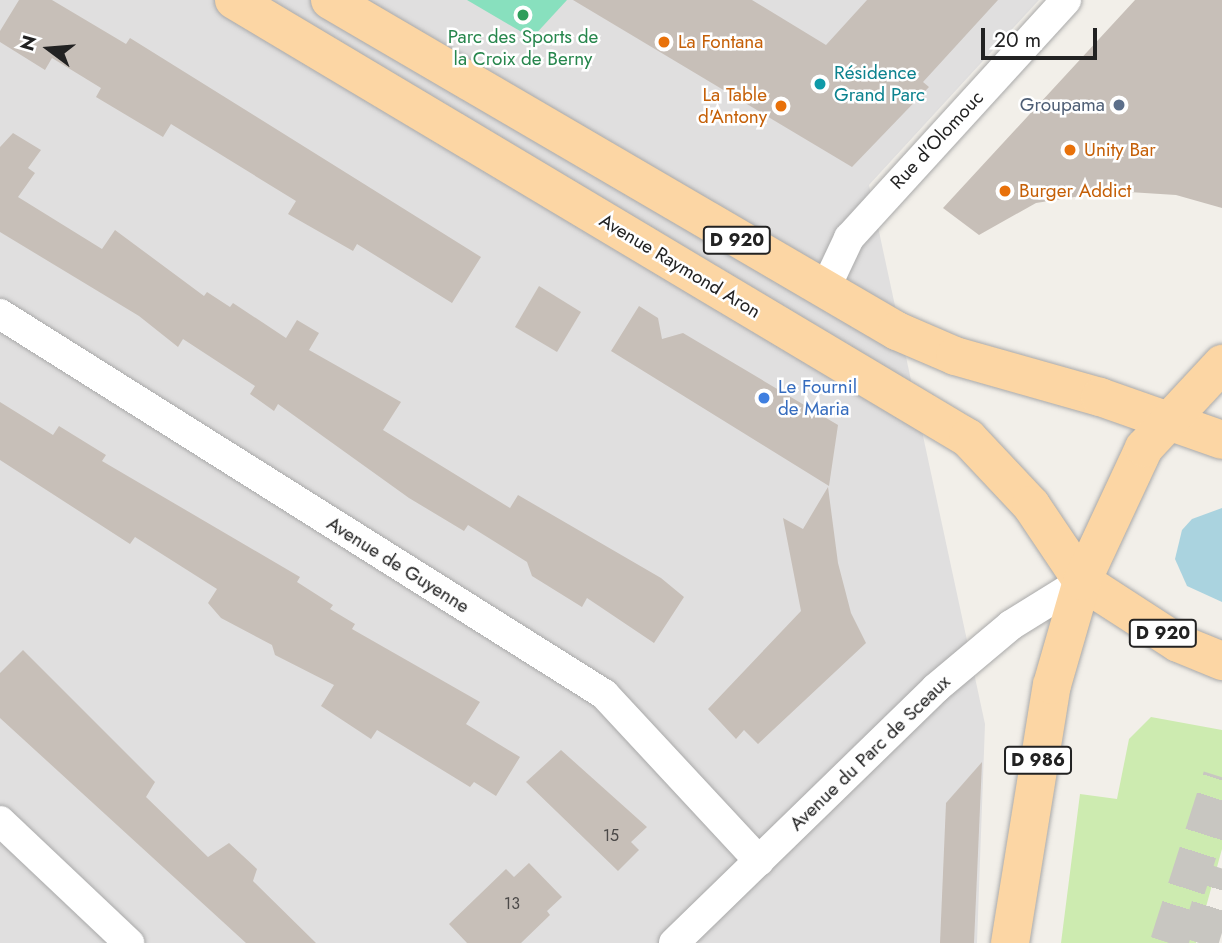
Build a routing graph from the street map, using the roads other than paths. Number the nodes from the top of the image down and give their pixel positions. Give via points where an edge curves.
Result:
1 (234, 0) edge
2 (330, 0) edge
3 (1066, 0) edge
4 (824, 291) junction
5 (0, 314) edge
6 (1222, 364) edge
7 (1171, 420) junction
8 (1222, 440) edge
9 (1082, 581) junction
10 (1222, 660) edge
11 (0, 821) edge
12 (759, 861) junction
13 (129, 943) edge
14 (674, 943) edge
15 (1010, 943) edge

1 - 9 main road, Avenue Raymond Aron / D 920 via 968,438 1031,506
2 - 4 main road, D 920
3 - 4 street, Rue d'Olomouc via 849,238
4 - 7 main road, D 920 via 955,356
5 - 12 street, Avenue de Guyenne via 604,694
6 - 7 main road, D 986
7 - 8 main road, D 920
7 - 9 main road, D 986 via 1144,448
9 - 10 main road, D 920 via 1178,643
9 - 12 street, Avenue du Parc de Sceaux via 977,652
9 - 15 main road, D 986 via 1052,685
11 - 13 street
12 - 14 street, Avenue du Parc de Sceaux

